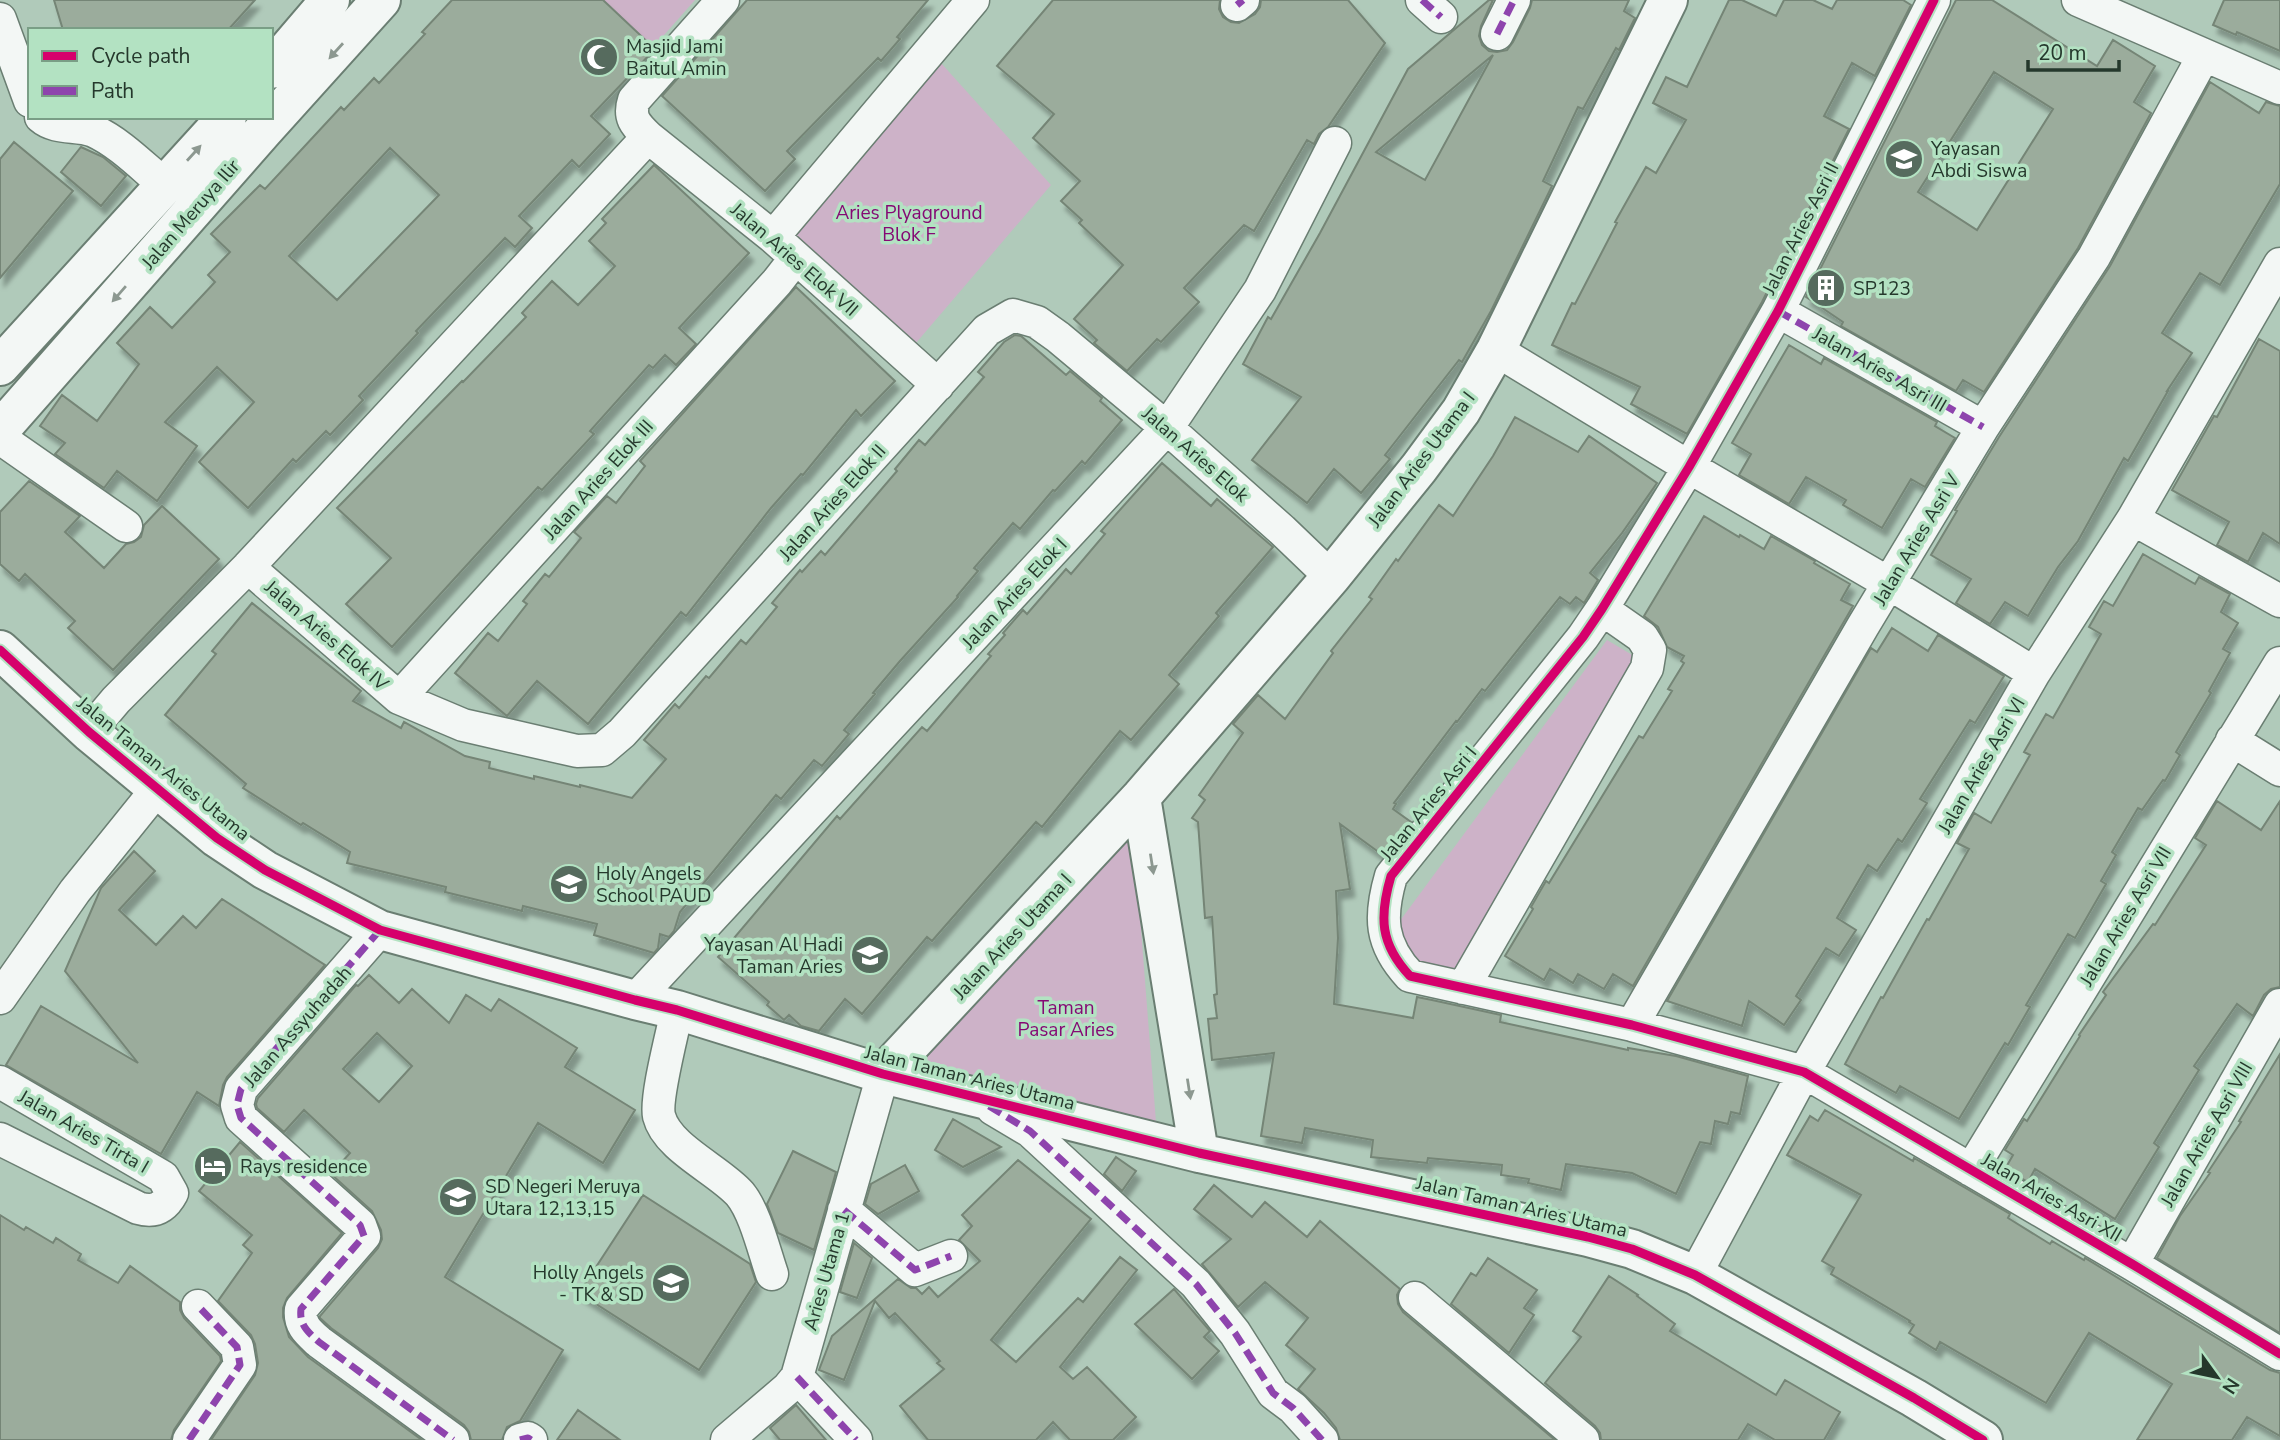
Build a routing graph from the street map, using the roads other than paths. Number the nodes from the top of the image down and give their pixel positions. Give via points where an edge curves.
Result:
1 (330, 0) edge
2 (723, 0) edge
3 (973, 0) edge
4 (1514, 0) edge
5 (1668, 0) edge
6 (1934, 0) edge
7 (2078, 0) edge
8 (375, 3) edge
9 (0, 19) edge
10 (1497, 34) dead end
11 (2204, 55) junction
12 (273, 67) edge
13 (2280, 88) edge
14 (28, 96) edge
15 (45, 119) edge
16 (225, 119) edge
17 (648, 137) junction
18 (1335, 143) dead end
19 (165, 185) junction
20 (773, 237) junction
21 (796, 259) junction
22 (2280, 264) edge
23 (1778, 311) junction
24 (1058, 337) joint
25 (1496, 350) junction
26 (0, 366) edge
27 (938, 385) junction
28 (1983, 427) junction
29 (1167, 428) junction
30 (0, 430) edge
31 (0, 438) edge
32 (1689, 467) junction
33 (2133, 519) junction
34 (126, 526) dead end
35 (248, 567) junction
36 (1331, 576) junction
37 (1890, 584) junction
38 (2280, 601) edge
39 (1602, 609) junction
40 (0, 650) edge
41 (2280, 663) edge
42 (2034, 673) junction
43 (399, 698) junction
44 (89, 732) junction
45 (622, 733) joint
46 (2232, 740) junction
47 (2280, 769) edge
48 (158, 788) junction
49 (1141, 797) junction
50 (380, 930) junction
51 (1463, 988) junction
52 (0, 998) edge
53 (635, 1000) junction
54 (2280, 1005) edge
55 (677, 1010) junction
56 (1632, 1025) junction
57 (1804, 1072) junction
58 (883, 1074) junction
59 (0, 1082) edge
60 (973, 1096) junction
61 (0, 1139) edge
62 (1199, 1153) junction
63 (1971, 1170) junction
64 (844, 1210) junction
65 (951, 1256) dead end
66 (2132, 1264) junction
67 (772, 1274) dead end
68 (1695, 1275) junction
69 (1415, 1298) dead end
70 (198, 1306) dead end
71 (2280, 1354) edge
72 (796, 1377) junction
73 (189, 1440) edge
74 (453, 1440) edge
75 (520, 1440) edge
76 (531, 1440) edge
77 (727, 1440) edge
78 (856, 1440) edge
79 (1322, 1440) edge
80 (1583, 1440) edge
81 (1983, 1440) edge

1 - 12 street
2 - 17 street via 634,100 633,120
3 - 20 street
4 - 10 street
5 - 25 street, Jalan Aries Utama I
6 - 23 street, Jalan Aries Asri II
7 - 11 street
8 -> 30 street, Jalan Meruya Ilir
9 - 14 street
11 - 13 street
11 - 28 street, Jalan Aries Asri V via 2094,257
15 - 19 street via 94,131
19 -> 16 street, Jalan Meruya Ilir
17 - 20 street, Jalan Aries Elok VII
17 - 35 street
18 - 29 street, Jalan Aries Elok I via 1260,290
19 - 26 street, Jalan Meruya Ilir
20 - 21 street, Jalan Aries Elok VII
21 - 27 street, Jalan Aries Elok VII
21 - 43 street, Jalan Aries Elok III
22 - 33 street, Jalan Aries Asri VI
23 - 28 street, Jalan Aries Asri III
23 - 32 street, Jalan Aries Asri II
24 - 27 street, Jalan Aries Elok II via 1037,322 1013,315 987,330
24 - 29 street, Jalan Aries Elok
25 - 32 street
25 - 36 street, Jalan Aries Utama I via 1461,411
27 - 45 street, Jalan Aries Elok II
28 - 37 street, Jalan Aries Asri V
29 - 36 street, Jalan Aries Elok
29 - 53 street, Jalan Aries Elok I
31 - 34 street
32 - 37 street
32 - 39 street, Jalan Aries Asri I
33 - 38 street
33 - 42 street, Jalan Aries Asri VI
35 - 43 street, Jalan Aries Elok IV
35 - 44 street, Jalan Aries Elok IV
36 - 49 street, Jalan Aries Utama I
37 - 42 street
37 - 56 street, Jalan Aries Asri V
39 - 51 street via 1642,637 1650,650 1647,668
39 - 51 street, Jalan Aries Asri I via 1391,876 1383,924 1395,960 1410,976
40 - 44 street, Jalan Taman Aries Utama
41 - 46 street, Jalan Aries Asri VII
42 - 57 street, Jalan Aries Asri VI
43 - 45 street, Jalan Aries Elok IV via 463,725 577,751 602,750
44 - 48 street, Jalan Taman Aries Utama
46 - 47 street
46 - 63 street, Jalan Aries Asri VII
48 - 50 street, Jalan Taman Aries Utama via 216,838 265,870
48 - 52 street via 75,891
49 - 58 street, Jalan Aries Utama I
49 -> 62 street
50 - 53 street, Jalan Taman Aries Utama
50 - 74 street, Jalan Assyuhadah via 241,1089 237,1105 241,1118 360,1225 364,1236 301,1309 304,1328
51 - 56 street, Jalan Aries Asri I
53 - 55 street, Jalan Taman Aries Utama
54 - 66 street, Jalan Aries Asri VIII
55 - 58 street, Jalan Taman Aries Utama
55 - 67 street via 659,1116 672,1139 740,1194
56 - 57 street, Jalan Aries Asri I
57 - 63 street, Jalan Aries Asri XII
57 - 68 street, Jalan Aries Asri VI
58 - 60 street, Jalan Taman Aries Utama
58 - 64 street, Aries Utama 1
59 - 61 street, Jalan Aries Tirta I via 163,1177 172,1193 156,1210 138,1208
60 - 62 street, Jalan Taman Aries Utama
60 - 79 street via 1030,1131 1196,1284 1235,1333 1273,1393
62 - 68 street, Jalan Taman Aries Utama via 1588,1237 1633,1249
63 - 66 street, Jalan Aries Asri XII
64 - 65 street via 915,1270
64 - 72 street, Aries Utama 1
66 - 71 street, Jalan Aries Asri XII
68 - 81 street, Jalan Taman Aries Utama
69 - 80 street
70 - 73 street via 237,1348 240,1365
72 - 77 street, Aries Utama 1
72 - 78 street
75 - 76 street

